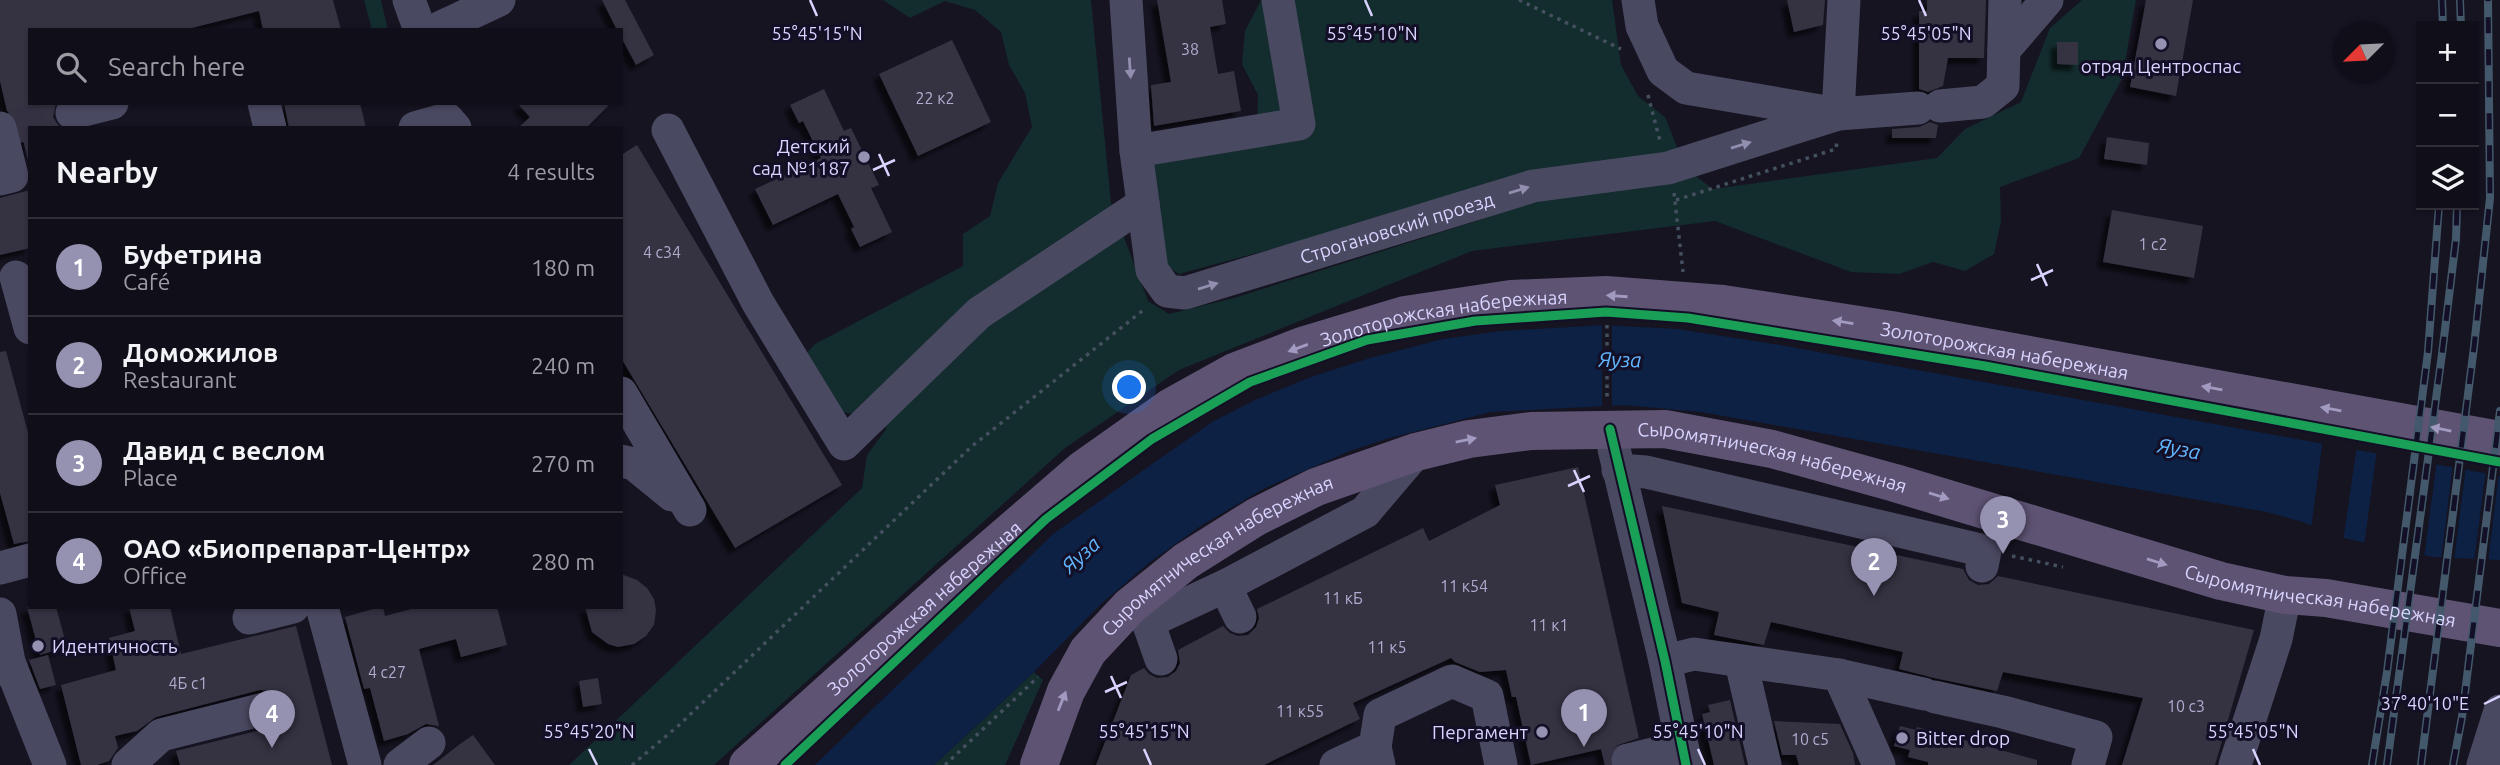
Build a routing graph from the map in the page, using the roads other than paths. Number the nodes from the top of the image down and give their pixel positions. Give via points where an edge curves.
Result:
1 (409, 0) edge
2 (499, 0) edge
3 (1126, 0) edge
4 (1278, 0) edge
5 (1638, 0) edge
6 (1844, 0) edge
7 (2005, 0) edge
8 (2048, 0) edge
9 (419, 28) edge
10 (439, 28) edge
11 (2004, 50) junction
12 (104, 105) edge
13 (264, 105) edge
14 (72, 113) tunnel mouth
15 (1838, 114) junction
16 (448, 117) edge
17 (270, 126) edge
18 (421, 126) edge
19 (4, 129) edge
20 (668, 130) dead end
21 (1136, 151) junction
22 (0, 179) edge
23 (1143, 204) junction
24 (16, 277) dead end
25 (28, 321) edge
26 (623, 396) edge
27 (1608, 411) junction
28 (2500, 440) edge
29 (1416, 452) junction
30 (623, 461) edge
31 (1618, 470) junction
32 (28, 561) edge
33 (1982, 566) dead end
34 (0, 568) edge
35 (1225, 586) junction
36 (2285, 595) junction
37 (311, 609) edge
38 (318, 609) edge
39 (0, 614) edge
40 (1139, 614) junction
41 (1240, 617) dead end
42 (249, 618) dead end
43 (2500, 628) edge
44 (1161, 659) dead end
45 (1665, 661) junction
46 (1741, 663) junction
47 (4, 666) edge
48 (1839, 675) junction
49 (264, 709) dead end
50 (2500, 711) edge
51 (429, 743) dead end
52 (1377, 756) edge
53 (1684, 756) edge
54 (1628, 760) dead end
55 (50, 765) edge
56 (128, 765) edge
57 (365, 765) edge
58 (400, 765) edge
59 (748, 765) edge
60 (1038, 765) edge
61 (1336, 765) edge
62 (1501, 765) edge
63 (1765, 765) edge
64 (1879, 765) edge
65 (2088, 765) edge
66 (2235, 765) edge
67 (2483, 765) edge

1 - 9 street
2 - 10 street
3 -> 21 street
4 - 21 street via 1299,124
5 - 15 street via 1642,26 1663,71 1686,88
6 - 15 street
7 - 11 street, Строгановский проезд
8 - 11 street
11 - 15 street, Строгановский проезд via 2003,86 1983,102
12 - 14 street
13 - 17 street
23 -> 15 street, Строгановский проезд via 1152,270 1167,291 1185,293 1533,186 1668,167
16 - 18 street
19 - 22 street via 12,176
20 - 23 street via 758,303 844,444 979,313
21 - 23 street
24 - 25 street
26 - 30 street via 690,510 634,464
29 -> 27 main road, Сыромятническая набережная
27 - 31 street
27 -> 36 main road, Сыромятническая набережная via 1665,429 1772,449 1895,482 2221,581
28 -> 59 main road, Золоторожская набережная via 1723,304 1606,295 1511,299 1405,315 1234,372 1171,407 1082,470
29 - 35 street via 1365,512
29 - 40 main road, Сыромятническая набережная via 1316,487 1256,517 1186,561
31 - 33 street via 1646,472 1985,551
31 - 45 street
32 - 34 street
35 - 40 street
35 - 41 street
36 - 43 main road, Сыромятническая набережная
36 - 66 street via 2276,639
37 - 42 street
38 - 57 street
39 - 47 street
40 - 44 street
60 -> 40 main road, Сыромятническая набережная via 1066,691 1088,651
45 - 46 street via 1694,654
45 - 53 street
46 - 48 street
46 - 63 street
47 - 55 street
48 - 64 street
48 - 65 street via 2096,737
49 - 56 street via 161,735
50 - 67 street
51 - 58 street
52 - 61 street
52 - 62 street via 1380,715 1452,681 1487,696
53 - 54 street

